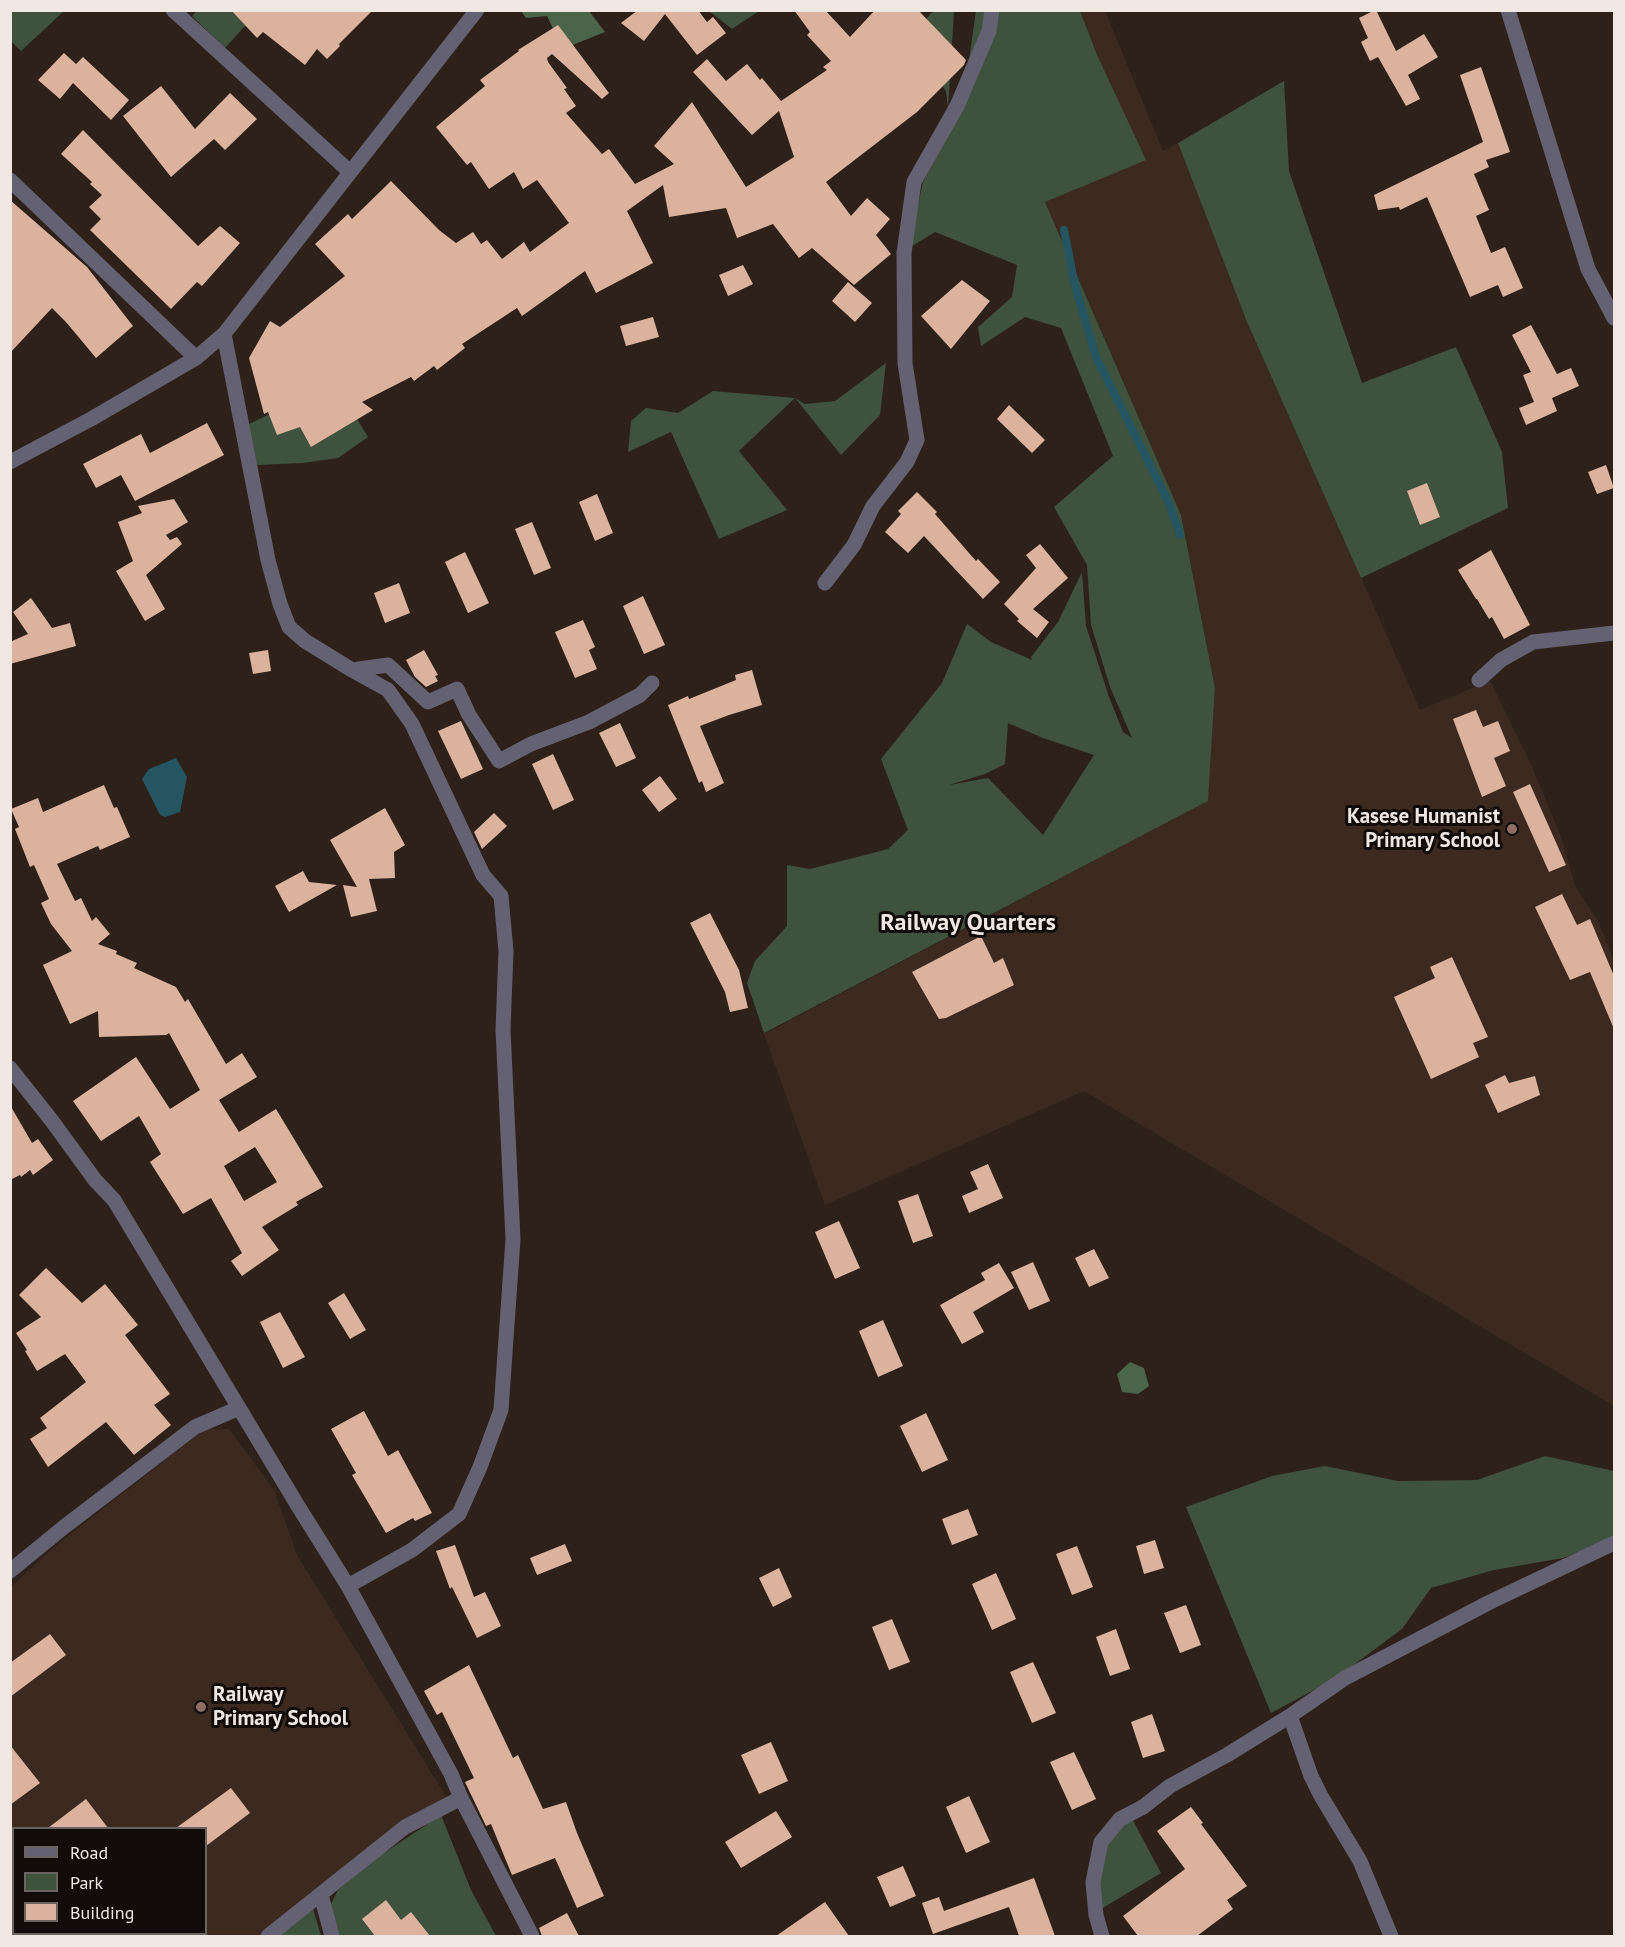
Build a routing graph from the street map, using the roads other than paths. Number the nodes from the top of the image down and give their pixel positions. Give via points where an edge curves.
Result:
1 (173, 10) edge
2 (477, 10) edge
3 (992, 10) edge
4 (1508, 10) edge
5 (350, 172) junction
6 (10, 180) edge
7 (1614, 318) edge
8 (224, 334) junction
9 (196, 358) junction
10 (10, 462) edge
11 (825, 583) dead end
12 (1614, 633) edge
13 (352, 669) junction
14 (1479, 680) dead end
15 (652, 683) dead end
16 (10, 1068) edge
17 (239, 1408) junction
18 (1614, 1543) edge
19 (10, 1571) edge
20 (348, 1586) junction
21 (1290, 1716) junction
22 (461, 1798) junction
23 (321, 1895) junction
24 (268, 1936) edge
25 (332, 1936) edge
26 (532, 1936) edge
27 (1102, 1936) edge
28 (1391, 1936) edge

1 - 5 street
2 - 5 street
3 - 11 street via 989,31 957,106 914,183 904,254 905,363 917,440 907,462 873,507 854,545
4 - 7 street via 1588,269
5 - 8 street
6 - 9 street
8 - 9 street
8 - 13 street via 280,604 289,627
9 - 10 street
12 - 14 street via 1533,642 1500,660
13 - 15 street via 388,665 428,702 457,689 499,761 589,722 640,695
13 - 20 street via 388,690 412,724 483,875 501,896 506,951 503,1030 513,1239 501,1410 459,1514 412,1550
16 - 17 street via 114,1200
17 - 19 street via 195,1427
17 - 20 street
18 - 21 street via 1345,1678
20 - 22 street
21 - 27 street via 1120,1819 1101,1842 1093,1882
21 - 28 street via 1311,1776 1360,1861
22 - 23 street via 405,1827
22 - 26 street
23 - 24 street
23 - 25 street

